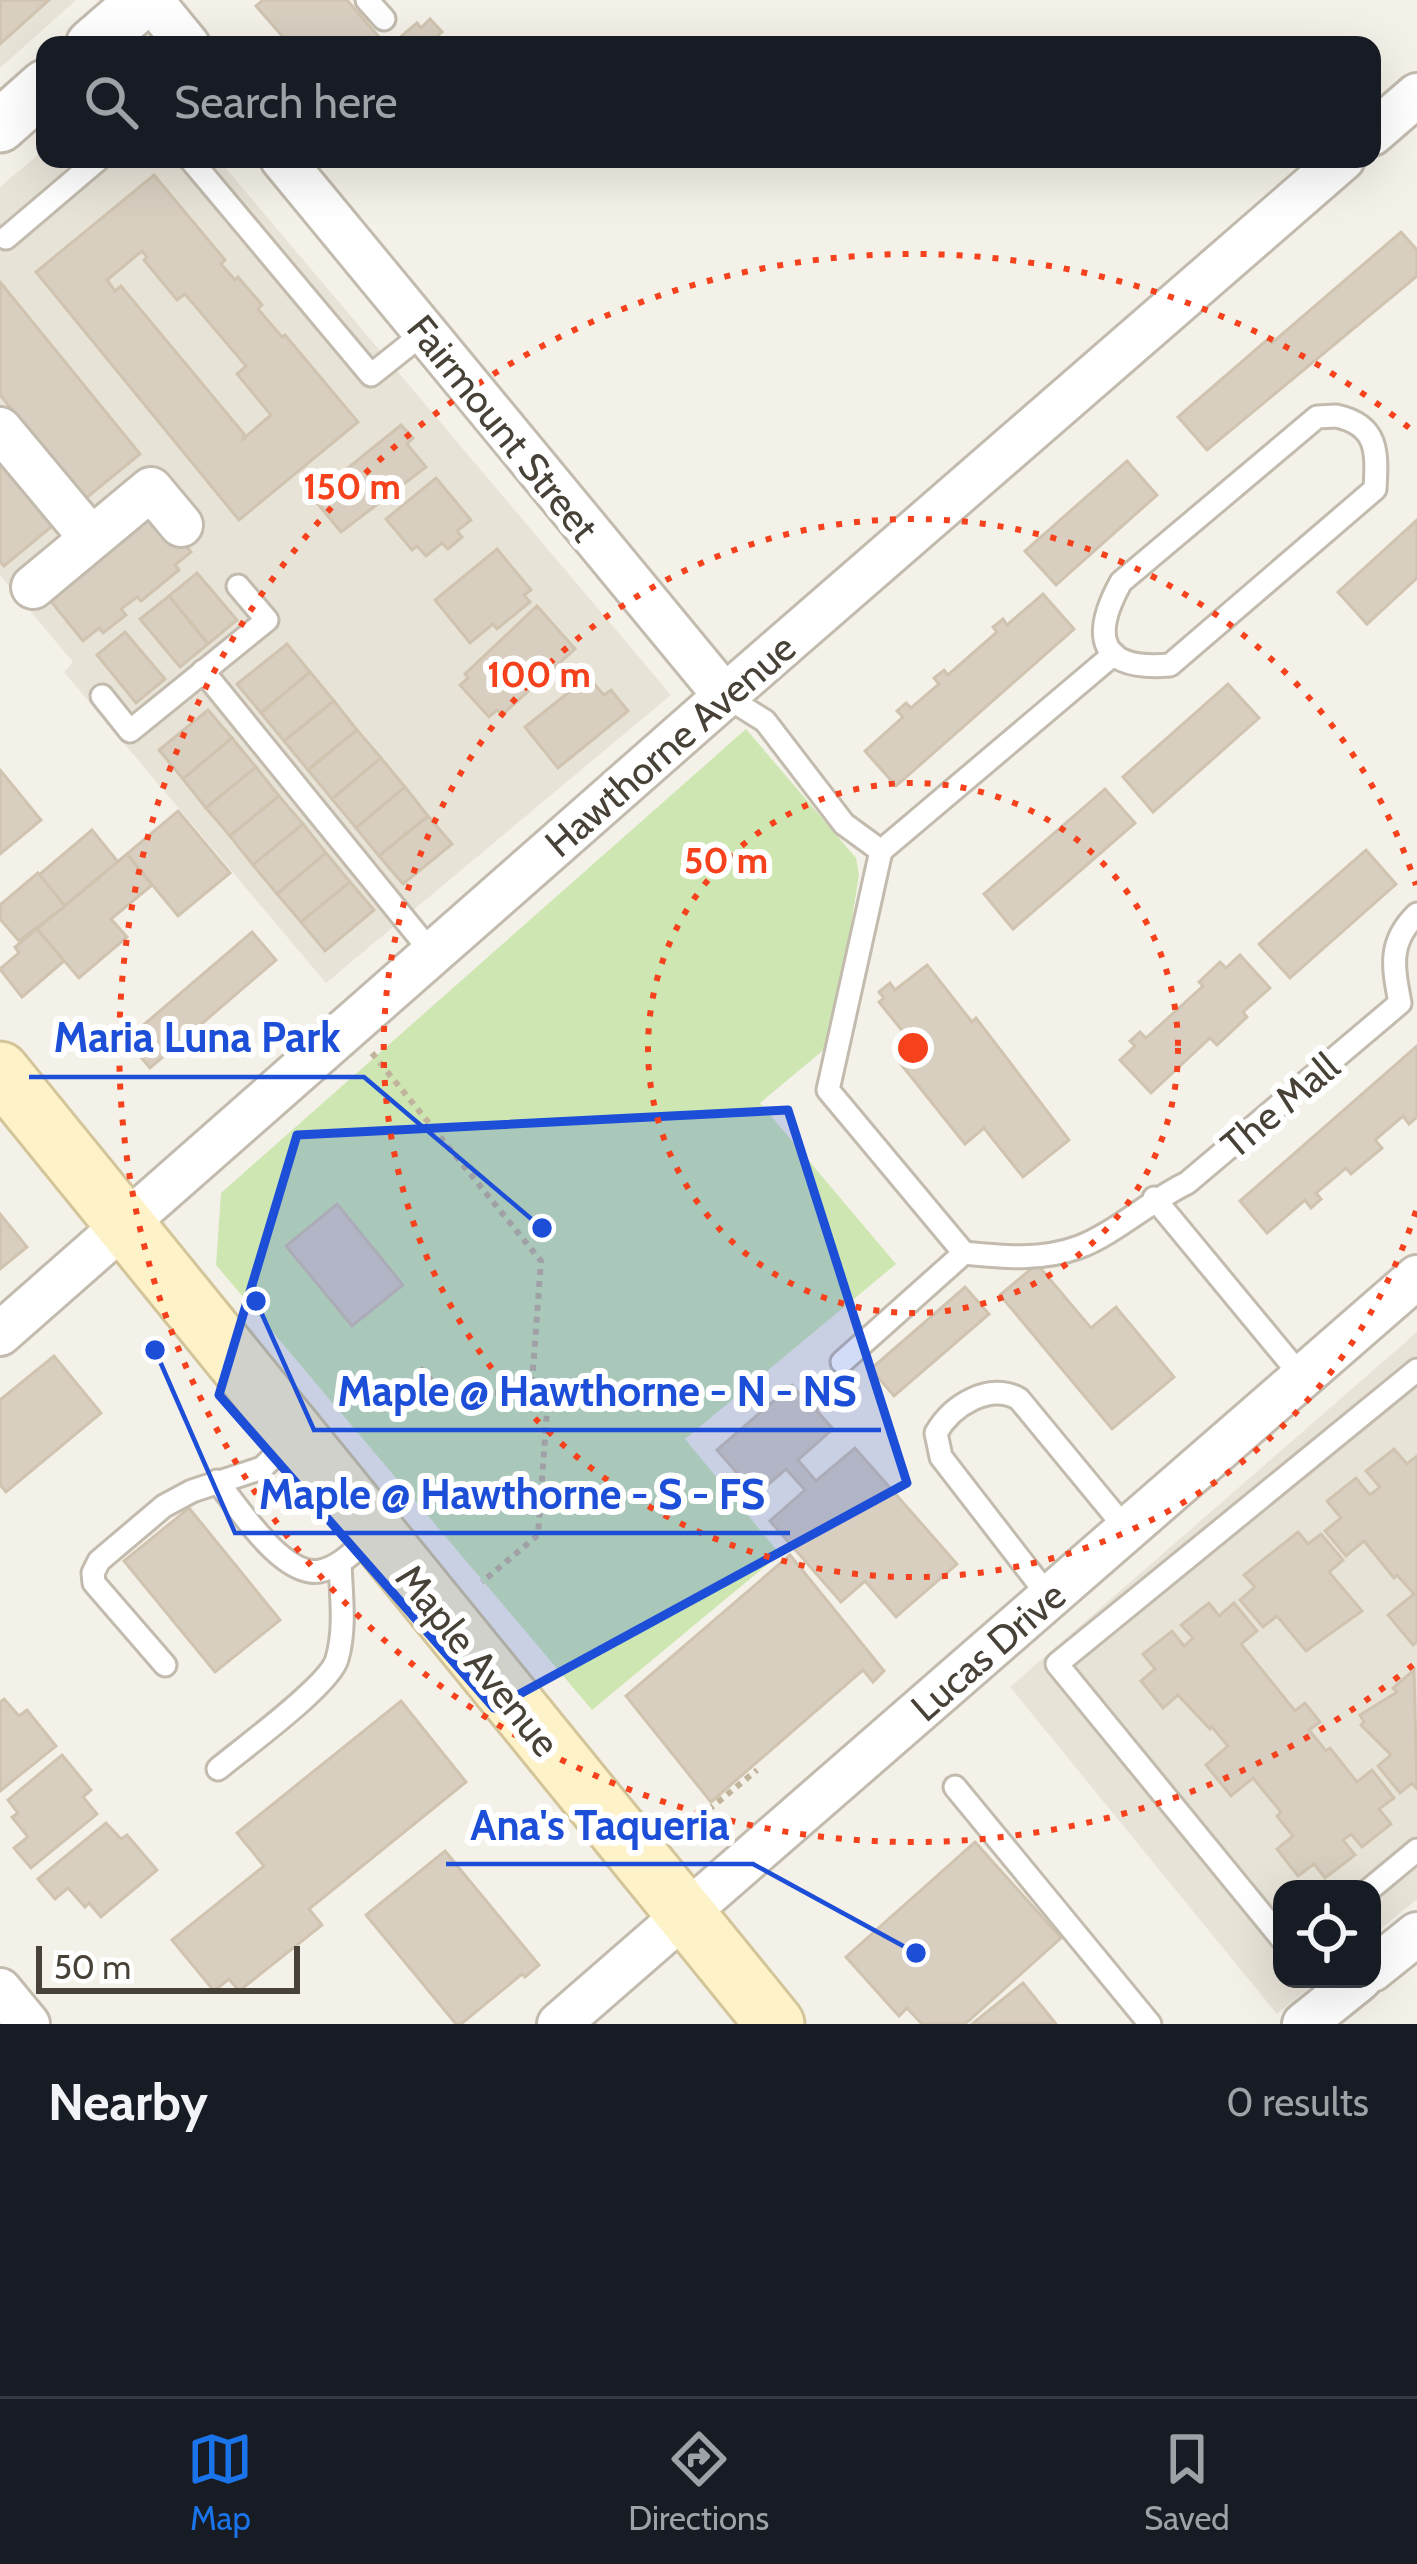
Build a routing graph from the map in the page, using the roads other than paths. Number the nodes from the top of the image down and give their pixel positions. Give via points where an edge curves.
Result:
1 (147, 0) edge
2 (367, 0) edge
3 (384, 20) dead end
4 (103, 36) edge
5 (180, 36) edge
6 (36, 94) edge
7 (1417, 95) edge
8 (0, 125) edge
9 (1381, 126) edge
10 (89, 168) edge
11 (198, 168) edge
12 (289, 168) edge
13 (1333, 168) edge
14 (6, 238) dead end
15 (425, 332) junction
16 (0, 429) edge
17 (181, 525) dead end
18 (91, 538) junction
19 (238, 586) dead end
20 (33, 587) dead end
21 (1114, 654) junction
22 (203, 671) junction
23 (102, 696) dead end
24 (724, 696) junction
25 (880, 851) junction
26 (1417, 914) edge
27 (431, 953) junction
28 (1408, 1006) edge
29 (0, 1071) edge
30 (1154, 1198) junction
31 (123, 1225) junction
32 (964, 1253) junction
33 (1417, 1277) edge
34 (0, 1334) edge
35 (842, 1362) dead end
36 (1417, 1370) edge
37 (1302, 1377) junction
38 (297, 1435) junction
39 (217, 1481) junction
40 (1127, 1530) junction
41 (357, 1548) junction
42 (1050, 1598) junction
43 (165, 1665) dead end
44 (218, 1769) dead end
45 (955, 1787) dead end
46 (1417, 1850) edge
47 (1381, 1880) edge
48 (684, 1913) junction
49 (1273, 1928) edge
50 (1417, 1934) edge
51 (1381, 1963) edge
52 (1349, 1988) edge
53 (0, 1990) edge
54 (28, 2024) edge
55 (559, 2024) edge
56 (775, 2024) edge
57 (1150, 2024) edge
58 (1304, 2024) edge

1 - 4 street
1 - 5 street
2 - 3 lane
6 - 8 street
7 - 9 street
10 - 14 lane
11 - 15 lane via 371,375
12 - 15 street, Fairmount Street
13 - 24 street, Hawthorne Avenue
15 - 24 street, Fairmount Street
16 - 18 street
17 - 18 street via 152,489
18 - 20 street
19 - 22 lane via 267,620
21 - 21 lane via 1102,629 1121,582 1317,416 1349,419 1370,434 1375,489 1358,504 1170,665 1138,667
21 - 25 lane
22 - 23 lane via 130,730
22 - 27 lane
24 - 25 lane via 765,721 844,824
24 - 27 street, Hawthorne Avenue
25 - 32 lane via 828,1090
26 - 28 lane, The Mall via 1398,932 1394,971
27 - 31 street, Hawthorne Avenue
28 - 30 lane, The Mall via 1187,1183
29 - 31 main road, Maple Avenue
30 - 32 lane, The Mall via 1081,1246 1021,1259
30 - 37 lane
31 - 34 street, Hawthorne Avenue
31 - 38 main road, Maple Avenue
32 - 35 lane
33 - 37 street, Lucas Drive
36 - 49 lane via 1057,1664
37 - 40 street, Lucas Drive
38 - 39 lane via 262,1468
38 - 41 main road, Maple Avenue
39 - 41 lane via 282,1560 320,1571
39 - 43 lane via 164,1506 93,1574
40 - 42 street, Lucas Drive
40 - 42 lane via 1006,1391 977,1396 942,1422 935,1433 941,1457
41 - 44 lane via 336,1664
41 - 48 main road, Maple Avenue
42 - 48 street, Lucas Drive
45 - 57 lane
46 - 47 lane
48 - 55 street, Lucas Drive
48 - 56 main road, Maple Avenue
50 - 51 street
52 - 58 street
53 - 54 street

